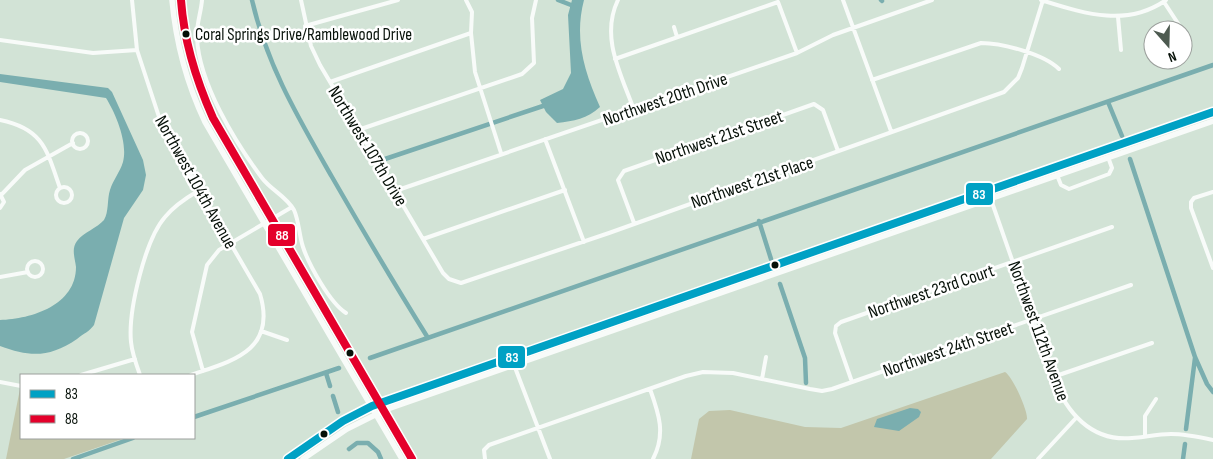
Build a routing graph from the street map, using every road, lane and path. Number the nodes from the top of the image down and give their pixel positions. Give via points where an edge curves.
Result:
1 (132, 0) edge
2 (172, 0) edge
3 (181, 0) edge
4 (202, 0) edge
5 (301, 0) edge
6 (398, 0) edge
7 (466, 0) edge
8 (536, 0) edge
9 (618, 0) edge
10 (843, 0) edge
11 (932, 0) edge
12 (1042, 0) edge
13 (777, 1) edge
14 (924, 1) edge
15 (1165, 1) edge
16 (1118, 17) junction
17 (1176, 20) edge
18 (305, 26) junction
19 (674, 27) dead end
20 (853, 29) junction
21 (470, 33) junction
22 (677, 37) junction
23 (0, 40) edge
24 (137, 50) junction
25 (1122, 50) dead end
26 (797, 53) junction
27 (1026, 53) junction
28 (615, 59) junction
29 (1059, 69) dead end
30 (872, 80) junction
31 (330, 82) junction
32 (479, 88) junction
33 (634, 110) junction
34 (1213, 112) edge
35 (0, 120) edge
36 (1213, 121) edge
37 (358, 130) junction
38 (891, 131) junction
39 (545, 138) junction
40 (73, 143) junction
41 (838, 151) junction
42 (501, 153) junction
43 (49, 155) junction
44 (1108, 157) junction
45 (1057, 175) junction
46 (60, 188) junction
47 (564, 190) junction
48 (198, 191) junction
49 (395, 191) junction
50 (988, 191) junction
51 (1213, 192) edge
52 (1, 195) edge
53 (991, 198) junction
54 (292, 207) junction
55 (0, 208) edge
56 (272, 218) junction
57 (264, 223) junction
58 (634, 223) junction
59 (1112, 227) dead end
60 (423, 239) junction
61 (584, 242) junction
62 (230, 244) junction
63 (1013, 262) junction
64 (1213, 268) edge
65 (28, 272) junction
66 (0, 277) edge
67 (455, 282) joint
68 (1131, 285) dead end
69 (346, 313) dead end
70 (1033, 320) junction
71 (261, 331) junction
72 (287, 340) dead end
73 (1152, 343) dead end
74 (511, 357) junction
75 (766, 357) dead end
76 (135, 359) junction
77 (514, 365) junction
78 (203, 371) junction
79 (84, 374) edge
80 (140, 374) edge
81 (194, 374) edge
82 (1053, 377) junction
83 (762, 379) junction
84 (0, 382) edge
85 (852, 382) junction
86 (20, 386) edge
87 (650, 389) junction
88 (1156, 399) dead end
89 (381, 403) junction
90 (372, 406) junction
91 (385, 410) junction
92 (377, 413) junction
93 (1076, 418) junction
94 (539, 428) junction
95 (1145, 436) junction
96 (1213, 440) edge
97 (288, 459) edge
98 (303, 459) edge
99 (402, 459) edge
100 (412, 459) edge
101 (485, 459) edge
102 (550, 459) edge
103 (653, 459) edge
104 (1038, 459) edge

1 - 24 street, Northwest 104th Avenue
2 - 57 main road via 178,47 194,98
3 - 56 main road via 186,45 202,95
4 - 54 street via 197,38 206,77 219,108 235,139 264,181
5 - 18 street, Northwest 107th Drive
6 - 18 street
7 - 21 street via 472,12
8 - 32 street via 532,18 534,64 522,74
9 - 28 street via 610,34
10 - 20 street
11 - 14 street, Northwest 20th Drive
12 - 16 street via 1085,14
12 - 27 street, Northwest 21st Place
13 - 22 street
13 - 26 street
14 - 20 street, Northwest 20th Drive
15 - 16 street
15 - 17 street
16 - 25 street
18 - 31 street, Northwest 107th Drive via 311,46
19 - 22 street
20 - 26 street, Northwest 20th Drive
20 - 30 street
21 - 31 street
21 - 32 street
22 - 28 street
23 - 24 street via 93,53
24 - 48 street, Northwest 104th Avenue via 162,126
26 - 33 street, Northwest 20th Drive
27 - 29 street via 1050,60
27 - 30 street via 981,43
27 - 38 street, Northwest 21st Place via 1018,78 1004,92
28 - 33 street
30 - 38 street
31 - 37 street, Northwest 107th Drive
32 - 37 street
32 - 42 street
33 - 39 street, Northwest 20th Drive
34 - 50 main road
35 - 43 street via 27,129 44,145
36 - 44 main road
37 - 49 street, Northwest 107th Drive
38 - 41 street, Northwest 21st Place
39 - 42 street, Northwest 20th Drive
39 - 47 street
40 - 40 street via 73,138 79,133 86,135 88,140 83,148
40 - 43 street
41 - 58 street, Northwest 21st Place
41 - 58 street, Northwest 21st Street via 823,110 814,104 694,146 620,175 618,180
42 - 49 street, Northwest 20th Drive
43 - 46 street
43 - 52 street via 25,170
44 - 45 main road
44 - 45 street via 1112,170 1109,174 1069,189 1061,185
45 - 53 main road
46 - 46 street via 68,188 71,192 68,201 57,199
47 - 60 street
47 - 61 street
48 - 62 street, Northwest 104th Avenue
48 - 76 street via 165,216 147,249 131,328
49 - 60 street, Northwest 107th Drive
50 - 53 street, Northwest 112th Avenue
50 - 74 main road
51 - 64 street via 1191,202
52 - 55 street via 4,202
53 - 63 street, Northwest 112th Avenue
53 - 77 main road
54 - 56 street
54 - 69 street via 306,255 332,300
56 - 57 street
56 - 89 main road
57 - 62 street
57 - 90 main road
58 - 61 street, Northwest 21st Place
59 - 63 street, Northwest 23rd Court
60 - 67 street, Northwest 107th Drive via 443,273
61 - 67 street, Northwest 21st Place via 466,282
62 - 71 street, Northwest 104th Avenue via 260,294 264,306
62 - 78 street via 218,250 207,265 193,322 194,343
63 - 70 street, Northwest 112th Avenue
63 - 85 street, Northwest 23rd Court via 841,322 835,333
65 - 65 street via 32,261 42,264 39,275
65 - 66 street
68 - 70 street, Northwest 24th Street
70 - 82 street, Northwest 112th Avenue
70 - 85 street, Northwest 24th Street
71 - 72 street
71 - 78 street via 241,357
73 - 82 street
74 - 77 street
74 - 89 main road
75 - 83 street
76 - 79 street
76 - 80 street
77 - 91 main road
77 - 94 street
78 - 81 street
82 - 93 street, Northwest 112th Avenue via 1063,400
83 - 85 street, Northwest 24th Street via 822,391
83 - 87 street, Northwest 24th Street via 733,373 703,372
84 - 86 street
87 - 94 street, Northwest 24th Street
87 - 103 street via 662,427
88 - 95 street via 1146,416
89 - 90 main road
89 - 91 main road
90 - 92 main road
90 - 97 main road via 343,421
91 - 92 main road
91 - 100 main road
92 - 98 main road
92 - 99 main road
93 - 95 street, Northwest 112th Avenue via 1092,429 1119,438
93 - 104 street
94 - 101 street, Northwest 24th Street via 489,445 484,450
94 - 102 street
95 - 96 street, Northwest 112th Avenue via 1170,434

